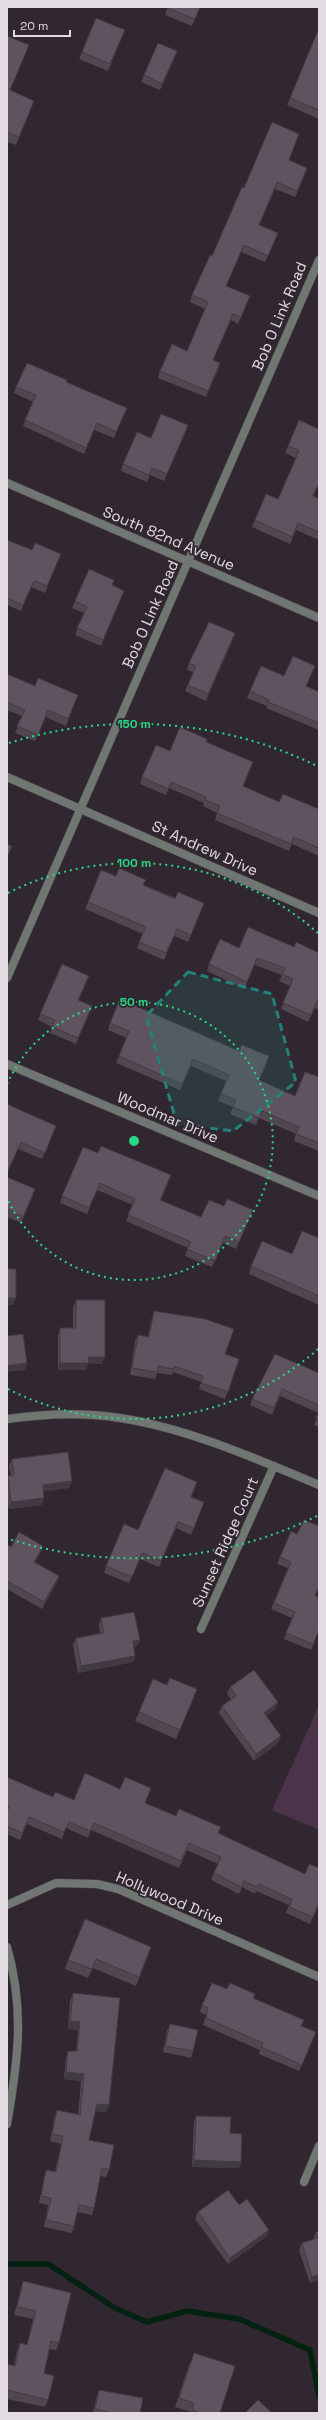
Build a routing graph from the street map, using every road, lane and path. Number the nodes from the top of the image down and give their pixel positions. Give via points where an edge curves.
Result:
1 (319, 260) edge
2 (7, 483) edge
3 (188, 562) junction
4 (319, 618) edge
5 (7, 777) edge
6 (80, 809) junction
7 (319, 913) edge
8 (7, 978) edge
9 (7, 1064) edge
10 (319, 1196) edge
11 (7, 1419) edge
12 (274, 1466) junction
13 (319, 1485) edge
14 (202, 1629) dead end
15 (7, 1905) edge
16 (7, 1947) edge
17 (319, 1978) edge
18 (7, 2124) edge
19 (319, 2146) edge
20 (304, 2182) dead end

1 - 3 street, Bob O Link Road
2 - 3 street, South 82nd Avenue
3 - 4 street, South 82nd Avenue
3 - 6 street, Bob O Link Road
5 - 6 street, St Andrew Drive
6 - 7 street, St Andrew Drive
6 - 8 street, Bob O Link Road
9 - 10 street, Woodmar Drive
11 - 12 street via 73,1416 120,1418 197,1437
12 - 13 street
12 - 14 street, Sunset Ridge Court
15 - 17 street, Hollywood Drive via 56,1883 97,1884 118,1889
16 - 18 street via 18,2001 19,2034
19 - 20 street

